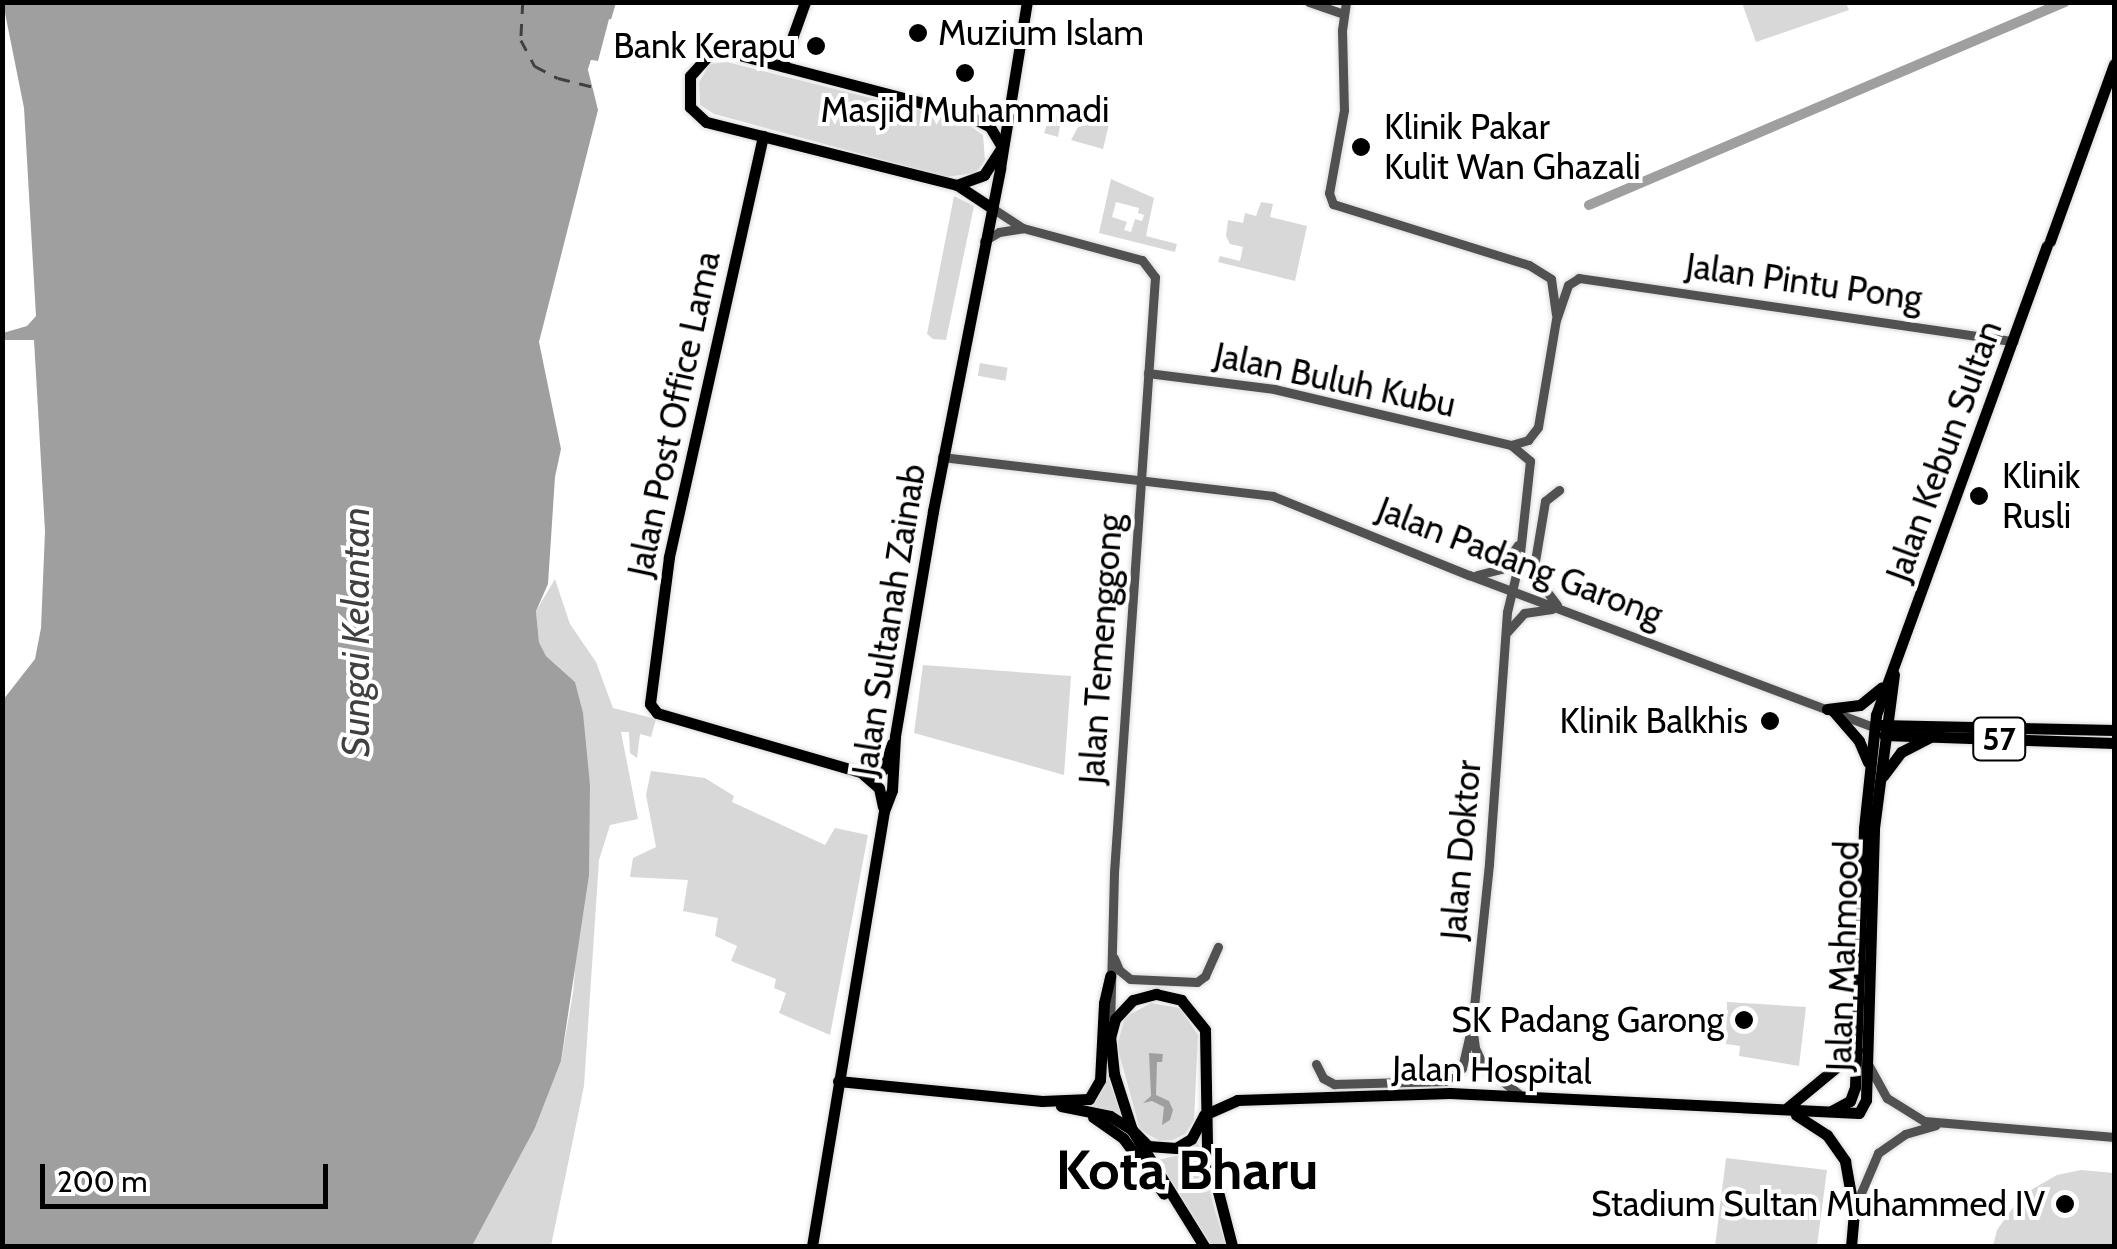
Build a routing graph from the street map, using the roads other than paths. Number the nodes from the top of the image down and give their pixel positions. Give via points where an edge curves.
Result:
1 (806, 2) edge
2 (1028, 2) edge
3 (1310, 2) edge
4 (1345, 8) edge
5 (2114, 64) edge
6 (782, 66) junction
7 (763, 136) junction
8 (1002, 147) junction
9 (956, 186) junction
10 (992, 208) junction
11 (1023, 228) junction
12 (984, 241) junction
13 (1556, 320) junction
14 (2013, 341) junction
15 (1148, 373) junction
16 (1511, 445) junction
17 (942, 457) junction
18 (1140, 477) junction
19 (1559, 490) dead end
20 (1523, 535) junction
21 (1469, 575) junction
22 (1512, 591) junction
23 (1560, 608) junction
24 (1505, 638) junction
25 (1892, 678) junction
26 (1830, 711) junction
27 (1881, 728) junction
28 (2114, 730) edge
29 (895, 736) junction
30 (1933, 737) junction
31 (2114, 743) edge
32 (1869, 766) junction
33 (862, 773) junction
34 (1878, 790) junction
35 (884, 811) junction
36 (1218, 946) dead end
37 (1111, 952) junction
38 (1110, 976) junction
39 (1472, 1026) junction
40 (1110, 1038) junction
41 (1856, 1050) junction
42 (1867, 1062) junction
43 (1316, 1064) dead end
44 (838, 1080) junction
45 (1519, 1094) junction
46 (1042, 1101) junction
47 (1080, 1110) junction
48 (1784, 1110) junction
49 (1827, 1113) junction
50 (1204, 1115) junction
51 (1939, 1125) junction
52 (1132, 1130) junction
53 (2114, 1137) edge
54 (1181, 1211) junction
55 (1854, 1212) junction
56 (812, 1246) edge
57 (1204, 1246) edge
58 (1232, 1246) edge
59 (1851, 1246) edge

1 - 6 main road
2 - 8 main road, Jalan Sultanah Zainab
3 - 4 street
4 - 13 street via 1344,110 1329,193 1334,204 1529,265 1554,285
5 - 14 main road, Jalan Kebun Sultan
6 - 7 main road via 719,52 701,60 688,84 696,116
6 - 8 main road via 976,118
7 - 9 main road
7 - 33 main road, Jalan Post Office Lama via 669,556 650,704 657,713
8 - 9 main road via 984,175
8 - 10 main road, Jalan Sultanah Zainab
9 - 10 main road
10 - 11 street
10 - 12 main road, Jalan Sultanah Zainab
11 - 12 street
11 - 15 street, Jalan Temenggong via 1149,265 1156,282
12 - 17 main road, Jalan Sultanah Zainab
13 - 14 street, Jalan Pintu Pong via 1570,282 1588,278
13 - 16 street via 1538,427 1528,440
14 - 25 main road, Jalan Kebun Sultan
15 - 16 street, Jalan Buluh Kubu via 1274,389
15 - 18 street, Jalan Temenggong
16 - 20 street, Jalan Doktor via 1532,468
17 - 18 street, Jalan Padang Garong
17 - 29 main road, Jalan Sultanah Zainab
18 - 21 street, Jalan Padang Garong via 1273,496
18 - 37 street, Jalan Temenggong
19 - 23 street via 1545,501 1533,574
20 - 21 street via 1501,569
20 - 22 street, Jalan Doktor
21 - 22 street, Jalan Padang Garong
22 - 23 street, Jalan Padang Garong
22 - 24 street, Jalan Doktor
23 - 24 street via 1524,613
23 - 26 street, Jalan Padang Garong
24 - 39 street, Jalan Doktor
25 - 26 main road via 1860,706
25 - 27 main road, Jalan Kebun Sultan
26 - 27 street, Jalan Padang Garong
26 - 32 main road via 1859,741
27 - 28 main road, 57
27 - 30 main road, 57
27 - 32 main road, Jalan Mahmood
27 - 34 main road, Jalan Mahmood
29 - 33 main road via 883,770
29 - 35 main road, Jalan Sultanah Zainab
30 - 31 main road, 57
30 - 34 main road via 1895,758
32 - 41 main road, Jalan Mahmood
33 - 35 main road via 879,788
34 - 42 main road, Jalan Mahmood
35 - 44 main road, Jalan Sultanah Zainab
36 - 37 street via 1197,982 1130,979
37 - 38 street, Jalan Temenggong
38 - 40 street, Jalan Temenggong
38 - 46 main road via 1098,1088 1081,1101
39 - 43 street via 1462,1068 1450,1080 1334,1084
39 - 45 street, Jalan Doktor via 1484,1067
40 - 50 main road via 1124,1008 1144,995 1169,996 1192,1008 1207,1042
40 - 52 main road
41 - 48 main road
41 - 49 main road, Jalan Mahmood via 1854,1094
42 - 49 main road, Jalan Mahmood via 1863,1110
42 - 51 street via 1887,1098
44 - 46 main road
44 - 56 main road, Jalan Sultanah Zainab
45 - 48 main road, Jalan Hospital
45 - 50 main road, Jalan Hospital via 1237,1100
46 - 47 main road
47 - 52 main road via 1110,1116
47 - 54 main road via 1113,1128
48 - 49 main road, Jalan Hospital
48 - 55 main road, Jalan Hospital via 1815,1124 1837,1146
50 - 52 main road via 1191,1139 1176,1148 1148,1146
50 - 58 main road via 1210,1168
51 - 53 street
51 - 55 street via 1904,1134 1878,1153
52 - 54 main road
54 - 57 main road
55 - 59 main road

